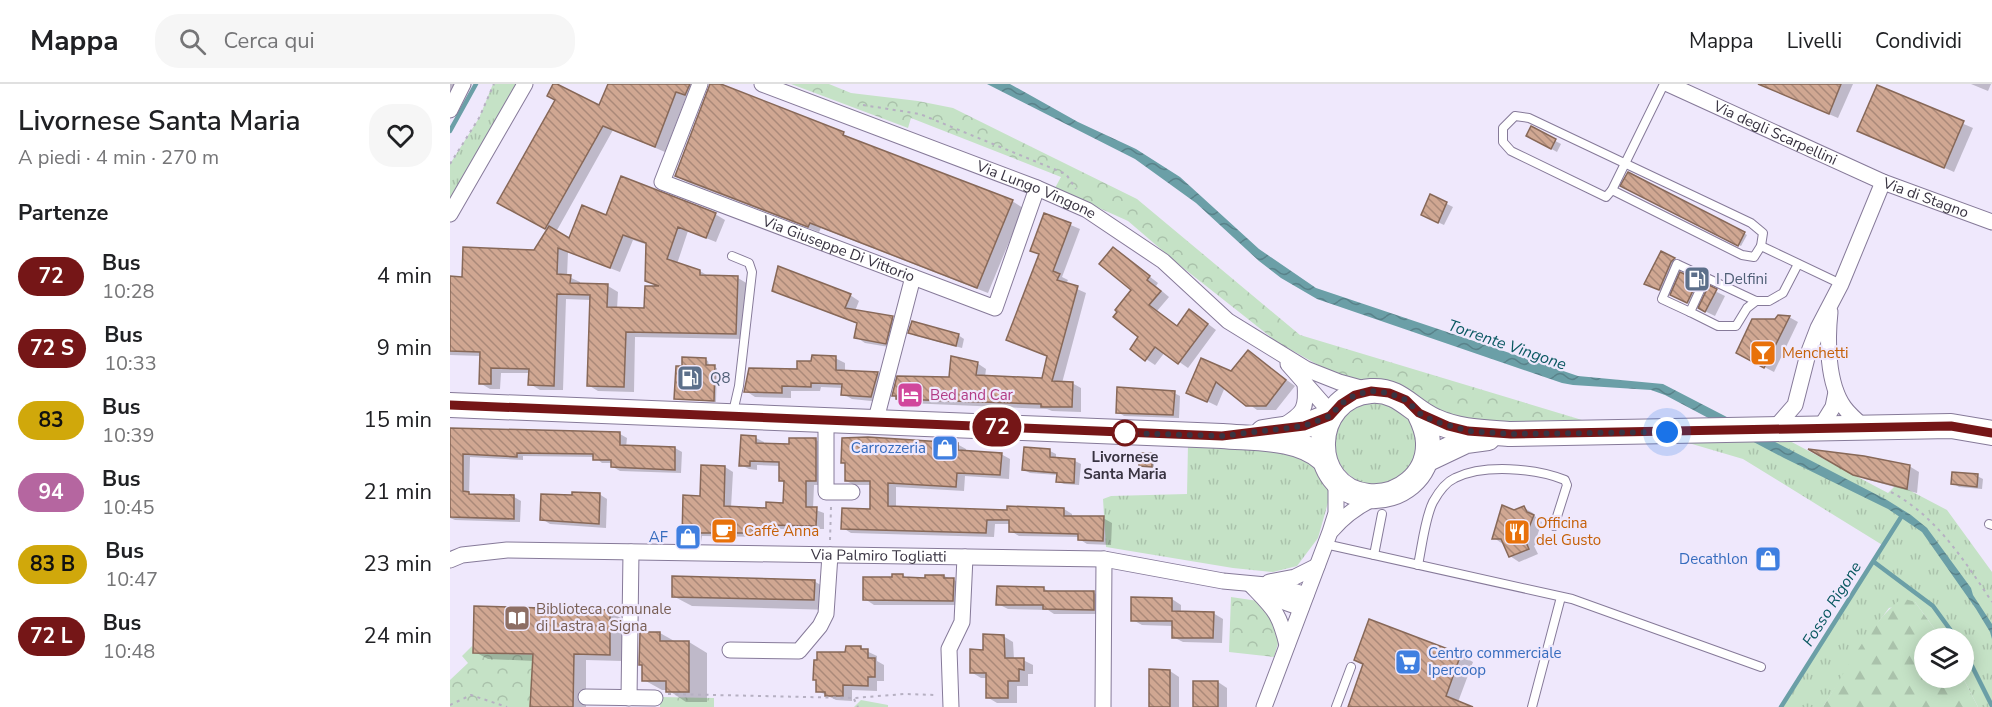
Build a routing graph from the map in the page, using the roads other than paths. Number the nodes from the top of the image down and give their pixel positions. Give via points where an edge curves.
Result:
1 (463, 84) edge
2 (525, 84) edge
3 (700, 84) edge
4 (762, 84) edge
5 (1664, 84) edge
6 (1668, 84) edge
7 (450, 110) edge
8 (1626, 164) junction
9 (1883, 182) junction
10 (1036, 188) junction
11 (1612, 190) junction
12 (450, 214) edge
13 (1992, 222) edge
14 (1761, 246) junction
15 (732, 256) dead end
16 (1798, 264) junction
17 (913, 277) junction
18 (1706, 277) junction
19 (1841, 284) junction
20 (1756, 302) junction
21 (1832, 304) junction
22 (1690, 312) junction
23 (1278, 353) junction
24 (1305, 383) junction
25 (1371, 391) junction
26 (1836, 392) junction
27 (450, 398) edge
28 (450, 405) edge
29 (479, 407) junction
30 (1419, 413) junction
31 (1330, 416) junction
32 (732, 417) junction
33 (826, 420) junction
34 (875, 423) junction
35 (1864, 427) junction
36 (1820, 428) junction
37 (1766, 429) junction
38 (1275, 430) junction
39 (1511, 434) junction
40 (1992, 434) edge
41 (1222, 436) junction
42 (1323, 459) junction
43 (1426, 460) junction
44 (1336, 480) junction
45 (852, 492) dead end
46 (1379, 505) junction
47 (1554, 526) dead end
48 (1328, 538) junction
49 (631, 552) junction
50 (830, 555) junction
51 (1374, 555) junction
52 (965, 557) junction
53 (1104, 559) junction
54 (450, 560) edge
55 (1418, 565) junction
56 (1317, 566) junction
57 (1251, 585) junction
58 (1561, 597) junction
59 (1303, 602) junction
60 (1287, 646) junction
61 (730, 650) dead end
62 (1351, 667) dead end
63 (1761, 667) dead end
64 (586, 697) dead end
65 (629, 698) junction
66 (655, 698) road end
67 (951, 701) edge
68 (1103, 707) edge
69 (1264, 707) edge
70 (1336, 707) edge
71 (1532, 707) edge

1 - 7 street
2 - 12 street
3 - 17 street, Via Giuseppe Di Vittorio via 662,182
4 - 10 street, Via Lungo Vingone
5 - 8 lane
6 - 9 street, Via degli Scarpellini
8 - 11 lane
8 - 11 lane via 1529,118 1515,116 1503,128 1503,142 1511,151 1606,197
8 - 14 lane via 1751,223 1763,233
9 - 13 street, Via di Stagno
9 - 19 street, Via di Stagno
10 - 17 street, Via Giuseppe Di Vittorio via 995,308
10 - 23 street, Via Lungo Vingone via 1087,210 1163,261 1228,321
11 - 14 lane via 1742,255 1754,257
14 - 16 lane
15 - 32 lane via 749,263 752,272
16 - 19 lane
16 - 20 lane via 1783,293 1769,301
17 - 34 street
18 - 20 lane
18 - 22 lane
18 - 22 lane via 1677,264 1662,299
19 - 21 street, Via di Stagno
20 - 22 lane via 1736,326 1718,326
21 - 26 street, Via di Stagno via 1828,334
21 - 37 street, Via di Stagno via 1808,354 1795,405
23 - 24 street, Via Lungo Vingone
23 - 25 street, Via Lungo Vingone via 1306,369
24 - 31 street, Via Lungo Vingone
24 - 38 street via 1305,408
25 - 30 main road via 1406,400
25 - 31 main road via 1355,395
26 - 35 street, Via di Stagno via 1844,408
26 - 36 street, Via di Stagno via 1833,407
27 - 29 street
28 - 29 main road
29 - 32 main road
30 - 39 main road via 1468,431
30 - 43 main road via 1426,428
31 - 38 main road via 1304,426
31 - 42 main road via 1322,441
32 - 33 main road
33 - 34 main road
33 - 45 street via 826,492
34 - 41 main road
35 - 36 main road
35 - 40 main road via 1951,426
36 - 37 main road
37 - 39 main road
38 - 41 main road
39 - 43 main road via 1466,441
41 - 42 main road via 1289,443 1315,451
42 - 44 main road
43 - 46 main road via 1419,475
44 - 46 main road
44 - 48 street via 1336,513
46 - 48 street via 1359,505
46 - 51 lane
47 - 55 lane via 1566,485 1564,480 1516,470 1464,475 1448,482 1432,504
48 - 51 lane
48 - 56 street
49 - 50 street, Via Palmiro Togliatti
49 - 54 street, Via Palmiro Togliatti via 507,549
49 - 65 street
50 - 52 street, Via Palmiro Togliatti
50 - 61 street via 826,614 799,651
51 - 55 lane
52 - 53 street, Via Palmiro Togliatti
52 - 67 street via 962,621 949,649
53 - 57 street, Via Palmiro Togliatti
53 - 68 street
55 - 58 lane
56 - 57 street via 1287,580
56 - 59 street
57 - 59 street, Via Palmiro Togliatti via 1277,586
57 - 60 street via 1277,611
58 - 63 lane
58 - 71 lane
59 - 60 street
60 - 69 street
62 - 70 lane
64 - 65 street
65 - 66 street

